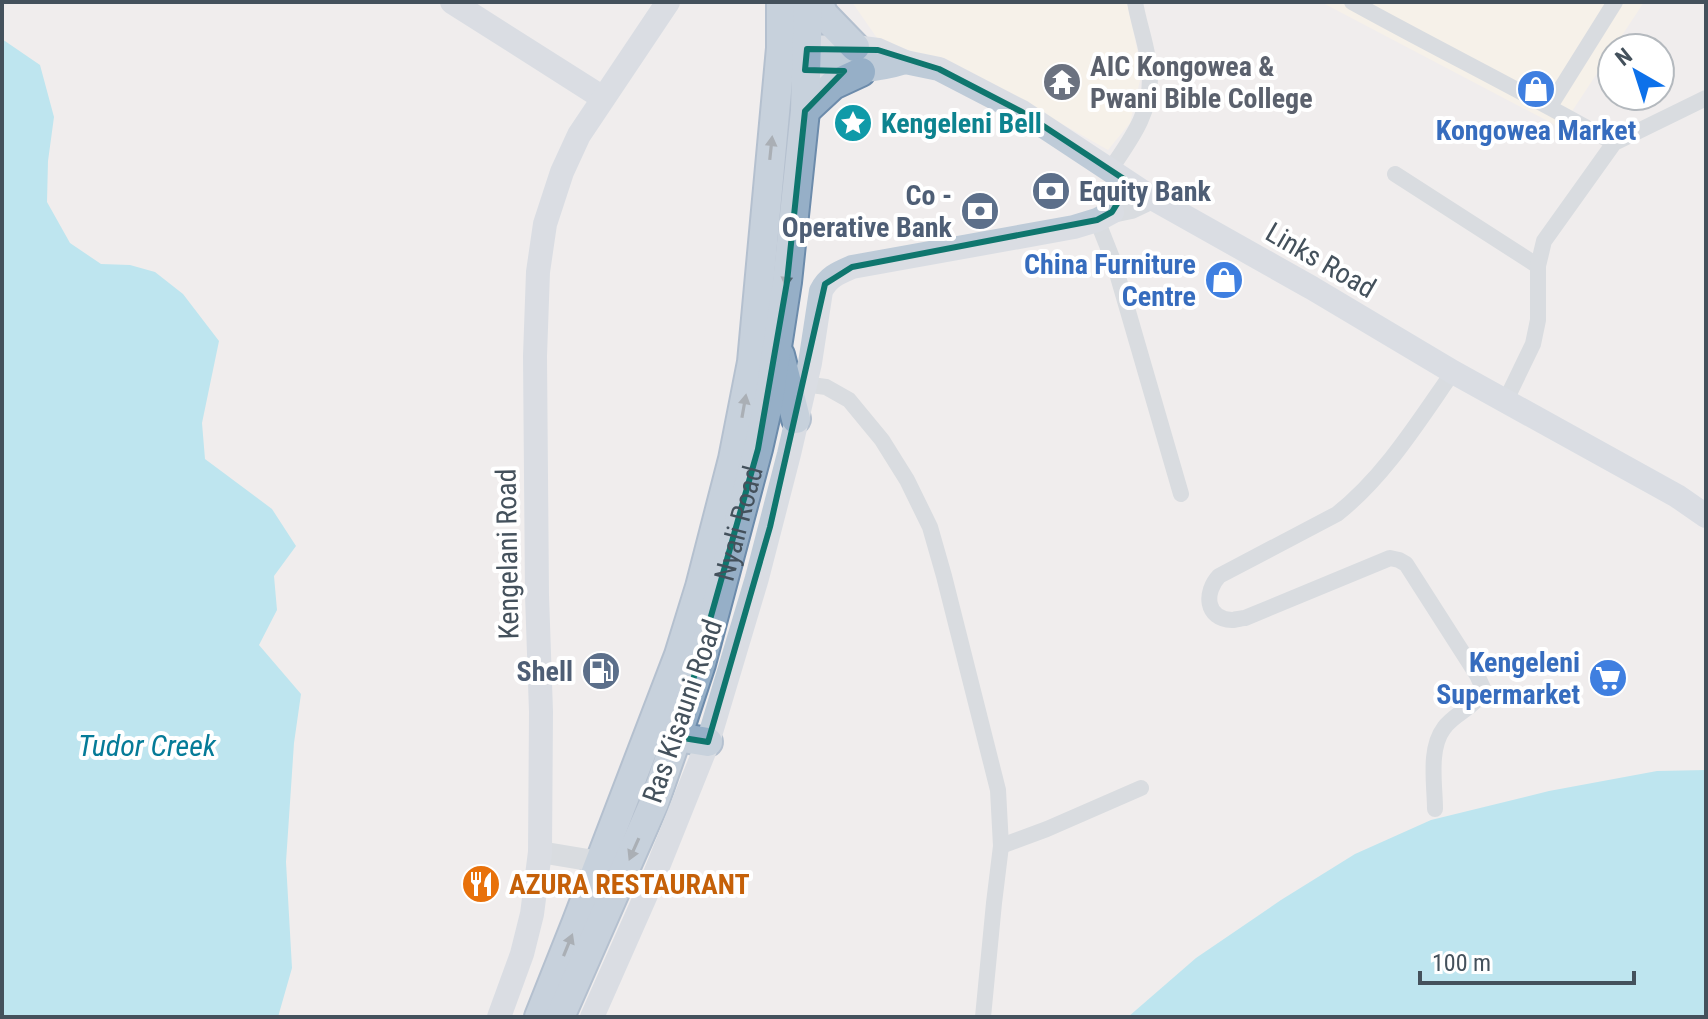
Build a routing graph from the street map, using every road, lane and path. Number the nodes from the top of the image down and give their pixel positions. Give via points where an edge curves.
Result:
1 (452, 2) edge
2 (668, 2) edge
3 (781, 2) edge
4 (808, 2) edge
5 (818, 2) edge
6 (1135, 2) edge
7 (1352, 2) edge
8 (1615, 2) edge
9 (793, 59) junction
10 (858, 59) junction
11 (603, 98) junction
12 (1706, 98) edge
13 (1550, 106) junction
14 (805, 111) junction
15 (1614, 143) junction
16 (1395, 174) dead end
17 (1120, 176) junction
18 (1152, 198) junction
19 (1104, 216) junction
20 (1538, 266) junction
21 (777, 343) junction
22 (1453, 372) junction
23 (804, 384) junction
24 (1506, 400) junction
25 (796, 419) junction
26 (1181, 494) dead end
27 (1706, 516) edge
28 (677, 737) junction
29 (708, 742) junction
30 (1141, 788) dead end
31 (1435, 809) dead end
32 (1001, 846) junction
33 (540, 852) junction
34 (600, 862) junction
35 (499, 1017) edge
36 (539, 1017) edge
37 (560, 1017) edge
38 (592, 1017) edge
39 (983, 1017) edge

1 - 11 main road
2 - 11 main road, Kengelani Road
3 - 9 highway, Nyali Road
4 - 9 highway, Nyali Road
5 - 10 highway
6 - 17 street via 1150,75
7 - 13 street
8 - 13 street
9 - 10 main road, Links Road
9 - 14 highway, Nyali Road
34 -> 9 highway, Nyali Road via 679,655 733,459 752,362 759,266
10 - 14 highway
10 - 17 main road, Links Road via 878,50 939,69 1022,112
11 - 33 main road, Kengelani Road via 562,172 545,224 538,272
12 - 15 street
13 - 15 street
14 -> 21 highway, Nyali Road
15 - 20 street via 1544,241
16 - 20 street
17 - 18 main road, Links Road
17 - 19 street
18 - 19 street, Ras Kisauni Road
18 - 22 main road, Links Road
19 - 23 main road, Ras Kisauni Road via 1074,227 838,273 821,291
19 - 26 street
20 - 24 street via 1533,344
21 - 25 highway
21 - 28 highway, Nyali Road via 758,449
22 - 24 main road, Links Road
22 - 31 street via 1386,466 1353,502 1219,576 1209,594 1216,615 1232,620 1390,558 1406,564 1483,688 1438,737
23 - 25 main road, Ras Kisauni Road
23 - 32 street via 831,389 855,406 907,480 930,527 998,790
24 - 27 main road, Links Road
25 - 29 main road, Ras Kisauni Road via 757,578
28 - 29 highway
28 -> 37 highway, Nyali Road via 654,803
29 - 38 main road, Ras Kisauni Road
30 - 32 street
32 - 39 street
33 - 34 street
33 - 35 main road, Kengelani Road via 532,914
36 -> 34 highway, Nyali Road

